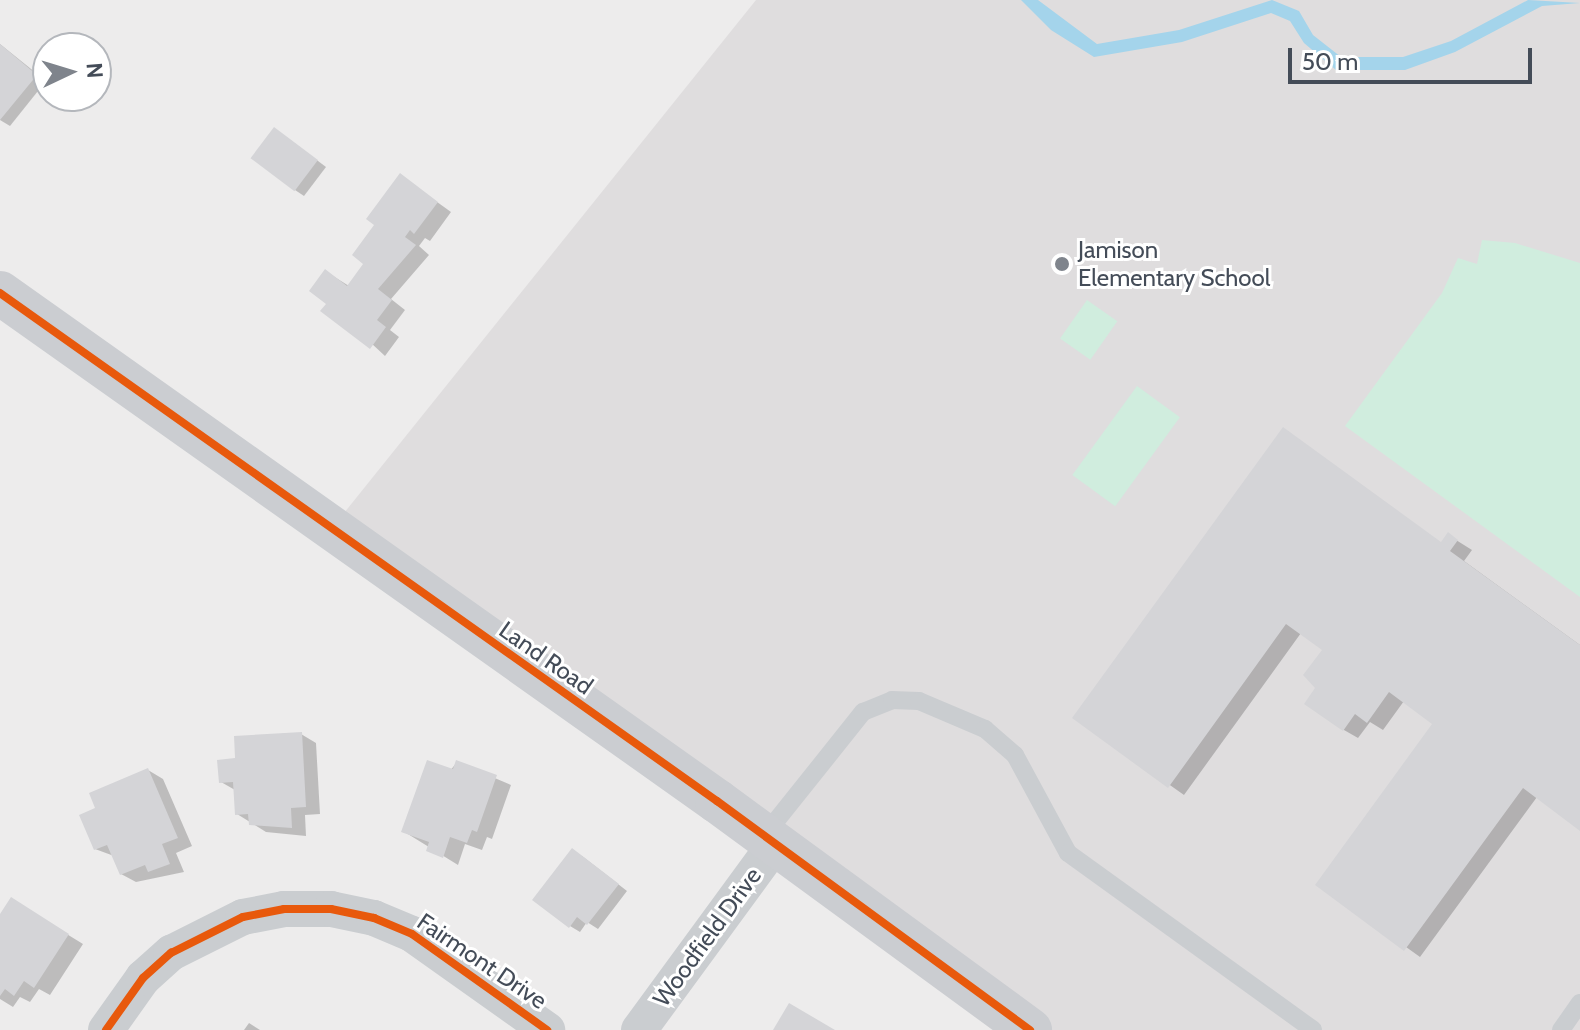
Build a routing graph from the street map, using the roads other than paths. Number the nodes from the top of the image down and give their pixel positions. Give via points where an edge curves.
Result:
1 (0, 293) edge
2 (769, 840) junction
3 (1580, 1003) edge
4 (106, 1030) edge
5 (547, 1030) edge
6 (639, 1030) edge
7 (1030, 1030) edge
8 (1313, 1030) edge
9 (1561, 1030) edge

1 - 2 street, Land Road
2 - 6 street, Woodfield Drive
2 - 7 street, Land Road
2 - 8 lane via 863,712 892,700 919,701 985,729 1015,755 1068,853
3 - 9 lane
4 - 5 street, Fairmont Drive via 143,978 171,953 243,917 284,909 331,909 374,918 412,934

